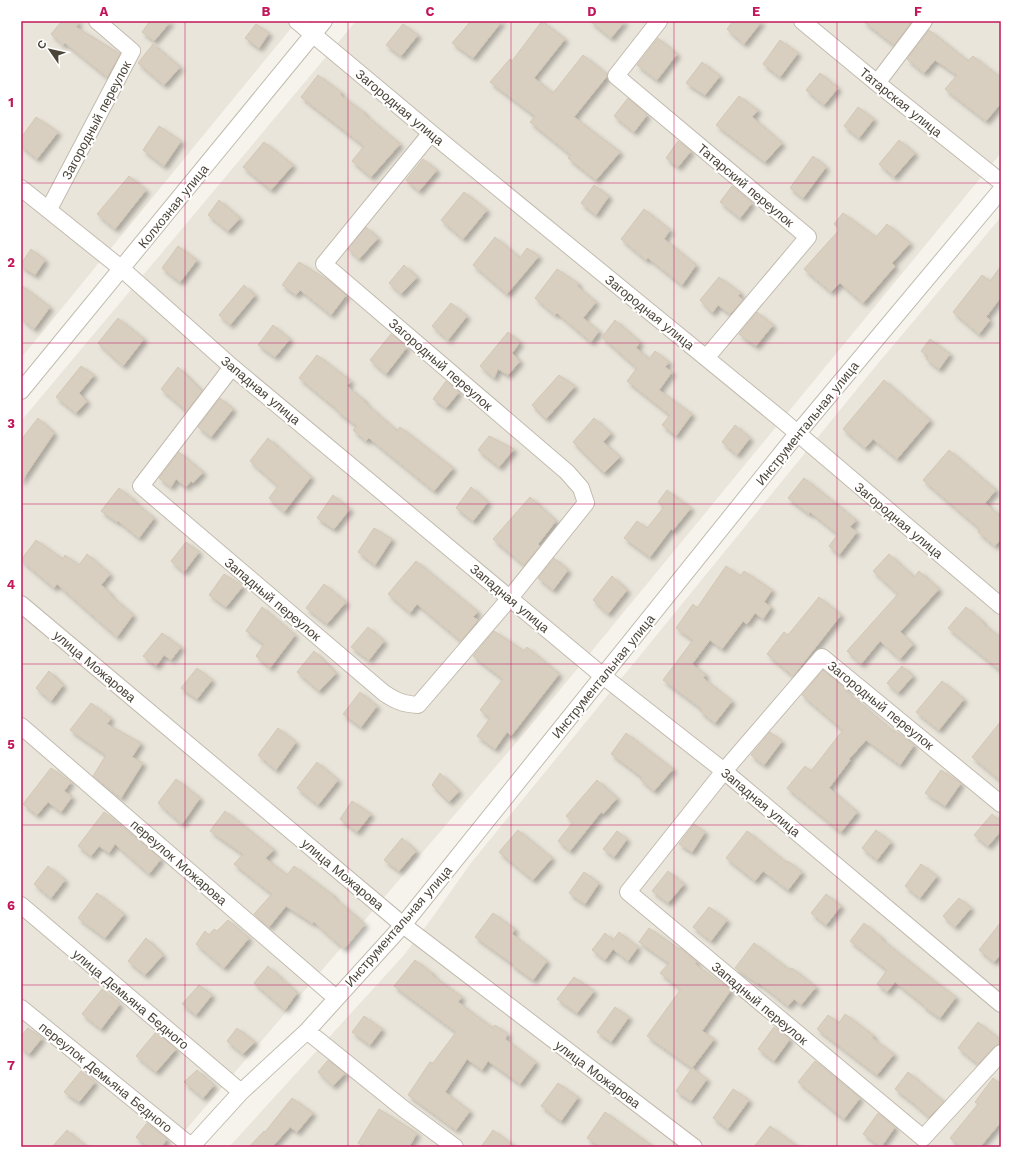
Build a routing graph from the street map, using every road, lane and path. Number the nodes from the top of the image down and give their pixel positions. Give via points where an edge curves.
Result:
1 (97, 21) edge
2 (297, 21) edge
3 (324, 21) edge
4 (659, 21) edge
5 (802, 21) edge
6 (924, 21) edge
7 (313, 34) junction
8 (876, 83) junction
9 (431, 133) junction
10 (1001, 182) edge
11 (21, 188) edge
12 (1001, 190) edge
13 (49, 209) junction
14 (122, 269) junction
15 (706, 358) junction
16 (232, 367) junction
17 (21, 391) edge
18 (797, 434) junction
19 (510, 598) junction
20 (21, 604) edge
21 (1001, 606) edge
22 (603, 676) junction
23 (21, 726) edge
24 (724, 771) junction
25 (1001, 804) edge
26 (21, 905) edge
27 (403, 925) junction
28 (336, 998) junction
29 (1001, 1004) edge
30 (21, 1008) edge
31 (307, 1031) junction
32 (1001, 1053) edge
33 (241, 1092) junction
34 (191, 1147) edge
35 (455, 1147) edge
36 (694, 1147) edge

1 - 13 street, Загородный переулок via 132,51
2 - 7 street, Загородная улица
3 - 7 street, Колхозная улица
4 - 15 street, Татарский переулок via 616,76 808,237
5 - 8 street, Татарская улица
6 - 8 street
7 - 9 street, Загородная улица
7 - 14 street, Колхозная улица
8 - 10 street, Татарская улица
9 - 15 street, Загородная улица
9 - 19 street, Загородный переулок via 324,264 567,472 581,488 586,503
11 - 13 street, Западная улица
12 - 18 street, Инструментальная улица
13 - 14 street, Западная улица
14 - 16 street, Западная улица
14 - 17 street, Колхозная улица
15 - 18 street, Загородная улица
16 - 19 street, Западная улица
16 - 19 street, Западный переулок via 141,486 384,693 405,704 418,705
18 - 21 street, Загородная улица
18 - 22 street, Инструментальная улица
19 - 22 street, Западная улица
20 - 27 street, улица Можарова
22 - 24 street, Западная улица
22 - 27 street, Инструментальная улица
23 - 28 street, переулок Можарова
24 - 25 street, Загородный переулок via 822,657
24 - 29 street, Западная улица
24 - 32 street, Западный переулок via 628,892 923,1138
26 - 33 street, улица Демьяна Бедного
27 - 28 street, Инструментальная улица
27 - 36 street, улица Можарова
28 - 31 street, Инструментальная улица
30 - 34 street, переулок Демьяна Бедного
31 - 33 street, Инструментальная улица
31 - 35 street
33 - 34 street, Инструментальная улица

